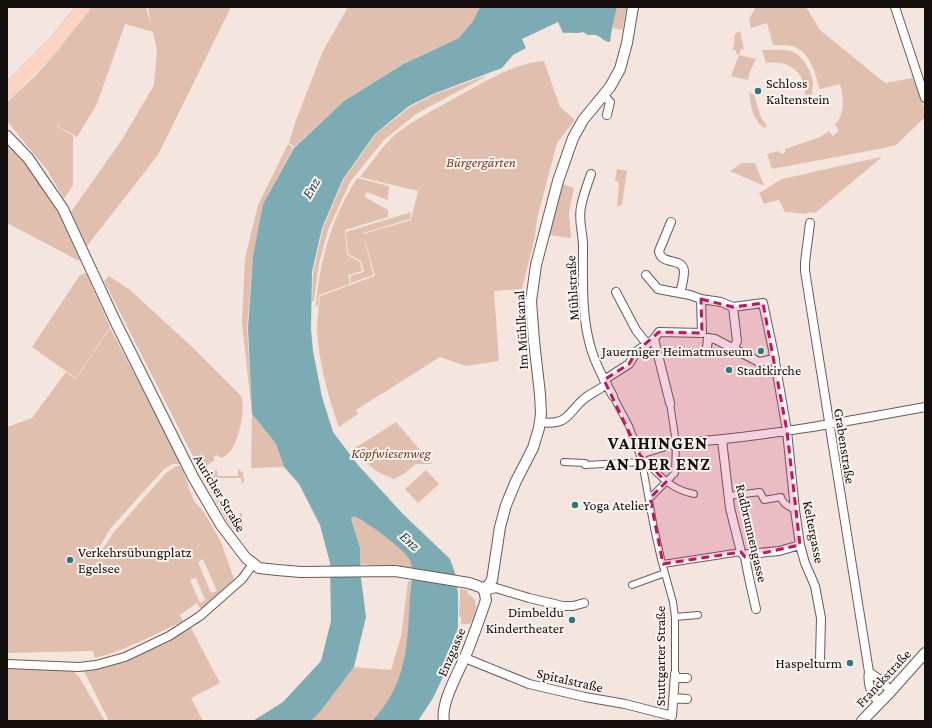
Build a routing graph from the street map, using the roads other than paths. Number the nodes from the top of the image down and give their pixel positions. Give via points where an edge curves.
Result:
1 (84, 7) edge
2 (633, 7) edge
3 (895, 7) edge
4 (7, 91) edge
5 (603, 95) junction
6 (925, 98) edge
7 (607, 115) dead end
8 (7, 136) edge
9 (590, 174) dead end
10 (671, 222) dead end
11 (810, 223) dead end
12 (646, 275) dead end
13 (616, 292) dead end
14 (680, 293) junction
15 (701, 299) junction
16 (733, 307) junction
17 (705, 336) junction
18 (650, 342) junction
19 (707, 348) dead end
20 (734, 348) junction
21 (775, 359) junction
22 (606, 382) junction
23 (613, 396) joint
24 (670, 403) joint
25 (925, 407) edge
26 (540, 422) junction
27 (828, 425) junction
28 (788, 431) junction
29 (722, 440) junction
30 (678, 443) junction
31 (640, 455) junction
32 (564, 462) dead end
33 (639, 462) junction
34 (666, 482) junction
35 (694, 494) dead end
36 (728, 496) junction
37 (650, 498) junction
38 (795, 510) junction
39 (800, 546) junction
40 (743, 554) junction
41 (253, 564) junction
42 (663, 564) junction
43 (665, 573) junction
44 (632, 585) dead end
45 (484, 591) junction
46 (584, 603) dead end
47 (756, 609) dead end
48 (698, 615) dead end
49 (675, 617) junction
50 (925, 653) edge
51 (465, 658) junction
52 (820, 660) dead end
53 (7, 664) edge
54 (869, 672) junction
55 (675, 676) junction
56 (687, 678) dead end
57 (892, 691) junction
58 (674, 698) junction
59 (687, 699) dead end
60 (880, 703) junction
61 (672, 719) edge
62 (443, 721) edge
63 (862, 721) edge

1 - 4 main road via 54,44
2 - 5 street, Im Mühlkanal via 620,69
3 - 6 street
5 - 7 street via 610,102
5 - 26 street, Im Mühlkanal via 583,120 569,149 536,265 531,301 540,394
8 - 41 street, Auricher Straße via 28,158 63,209 122,337 193,477 221,525
9 - 22 street, Mühlstraße via 579,220 583,241 583,300 590,343 598,368
10 - 14 street via 659,254 664,259 679,263 683,267
11 - 27 street, Grabenstraße via 805,271
12 - 14 street via 658,289
13 - 18 street via 636,330
14 - 15 street
15 - 16 street
15 - 17 street
16 - 20 street via 737,341
16 - 21 street, Keltergasse via 763,303
17 - 18 street via 659,332
17 - 19 street
17 - 20 street
18 - 22 street via 638,351 629,364
18 - 24 street
20 - 21 street via 759,362
21 - 28 street, Keltergasse
22 - 23 street, Mühlstraße
22 - 26 street via 584,398 565,420 548,424
23 - 31 street
24 - 30 street
25 - 27 street
26 - 45 street, Im Mühlkanal via 533,433 533,448 506,505 492,580
27 - 28 street
27 - 54 street, Grabenstraße
28 - 29 street
28 - 38 street, Keltergasse
29 - 30 street
29 - 36 street, Radbrunnengasse
30 - 31 street
30 - 34 street via 675,473
31 - 33 street, Stuttgarter Straße
31 - 34 street
32 - 33 street via 585,465
33 - 37 street, Stuttgarter Straße
34 - 35 street
34 - 37 street
36 - 38 street via 760,492 764,500 781,497 782,501
36 - 40 street, Radbrunnengasse
37 - 42 street, Stuttgarter Straße via 652,520
38 - 39 street, Keltergasse
39 - 40 street via 779,551
39 - 52 street, Keltergasse via 815,586 821,618
40 - 42 street
40 - 47 street, Radbrunnengasse
41 - 45 street, Auricher Straße via 259,568 283,571 395,571 458,581 480,586
41 - 53 street via 242,579 200,616 169,636 125,657 96,665
42 - 43 street, Stuttgarter Straße
43 - 44 street
43 - 49 street, Stuttgarter Straße
45 - 46 street, Auricher Straße via 496,588 563,606
45 - 51 street, Enzgasse via 486,600
48 - 49 street
49 - 55 street, Stuttgarter Straße
50 - 57 street, Franckstraße
51 - 61 street, Spitalstraße via 529,684 628,705
51 - 62 street, Enzgasse via 446,699
54 - 57 street
54 - 60 street, Grabenstraße via 870,687 875,699
55 - 56 street
55 - 58 street, Stuttgarter Straße
57 - 60 street, Franckstraße
58 - 59 street
58 - 61 street, Stuttgarter Straße
60 - 63 street, Franckstraße

